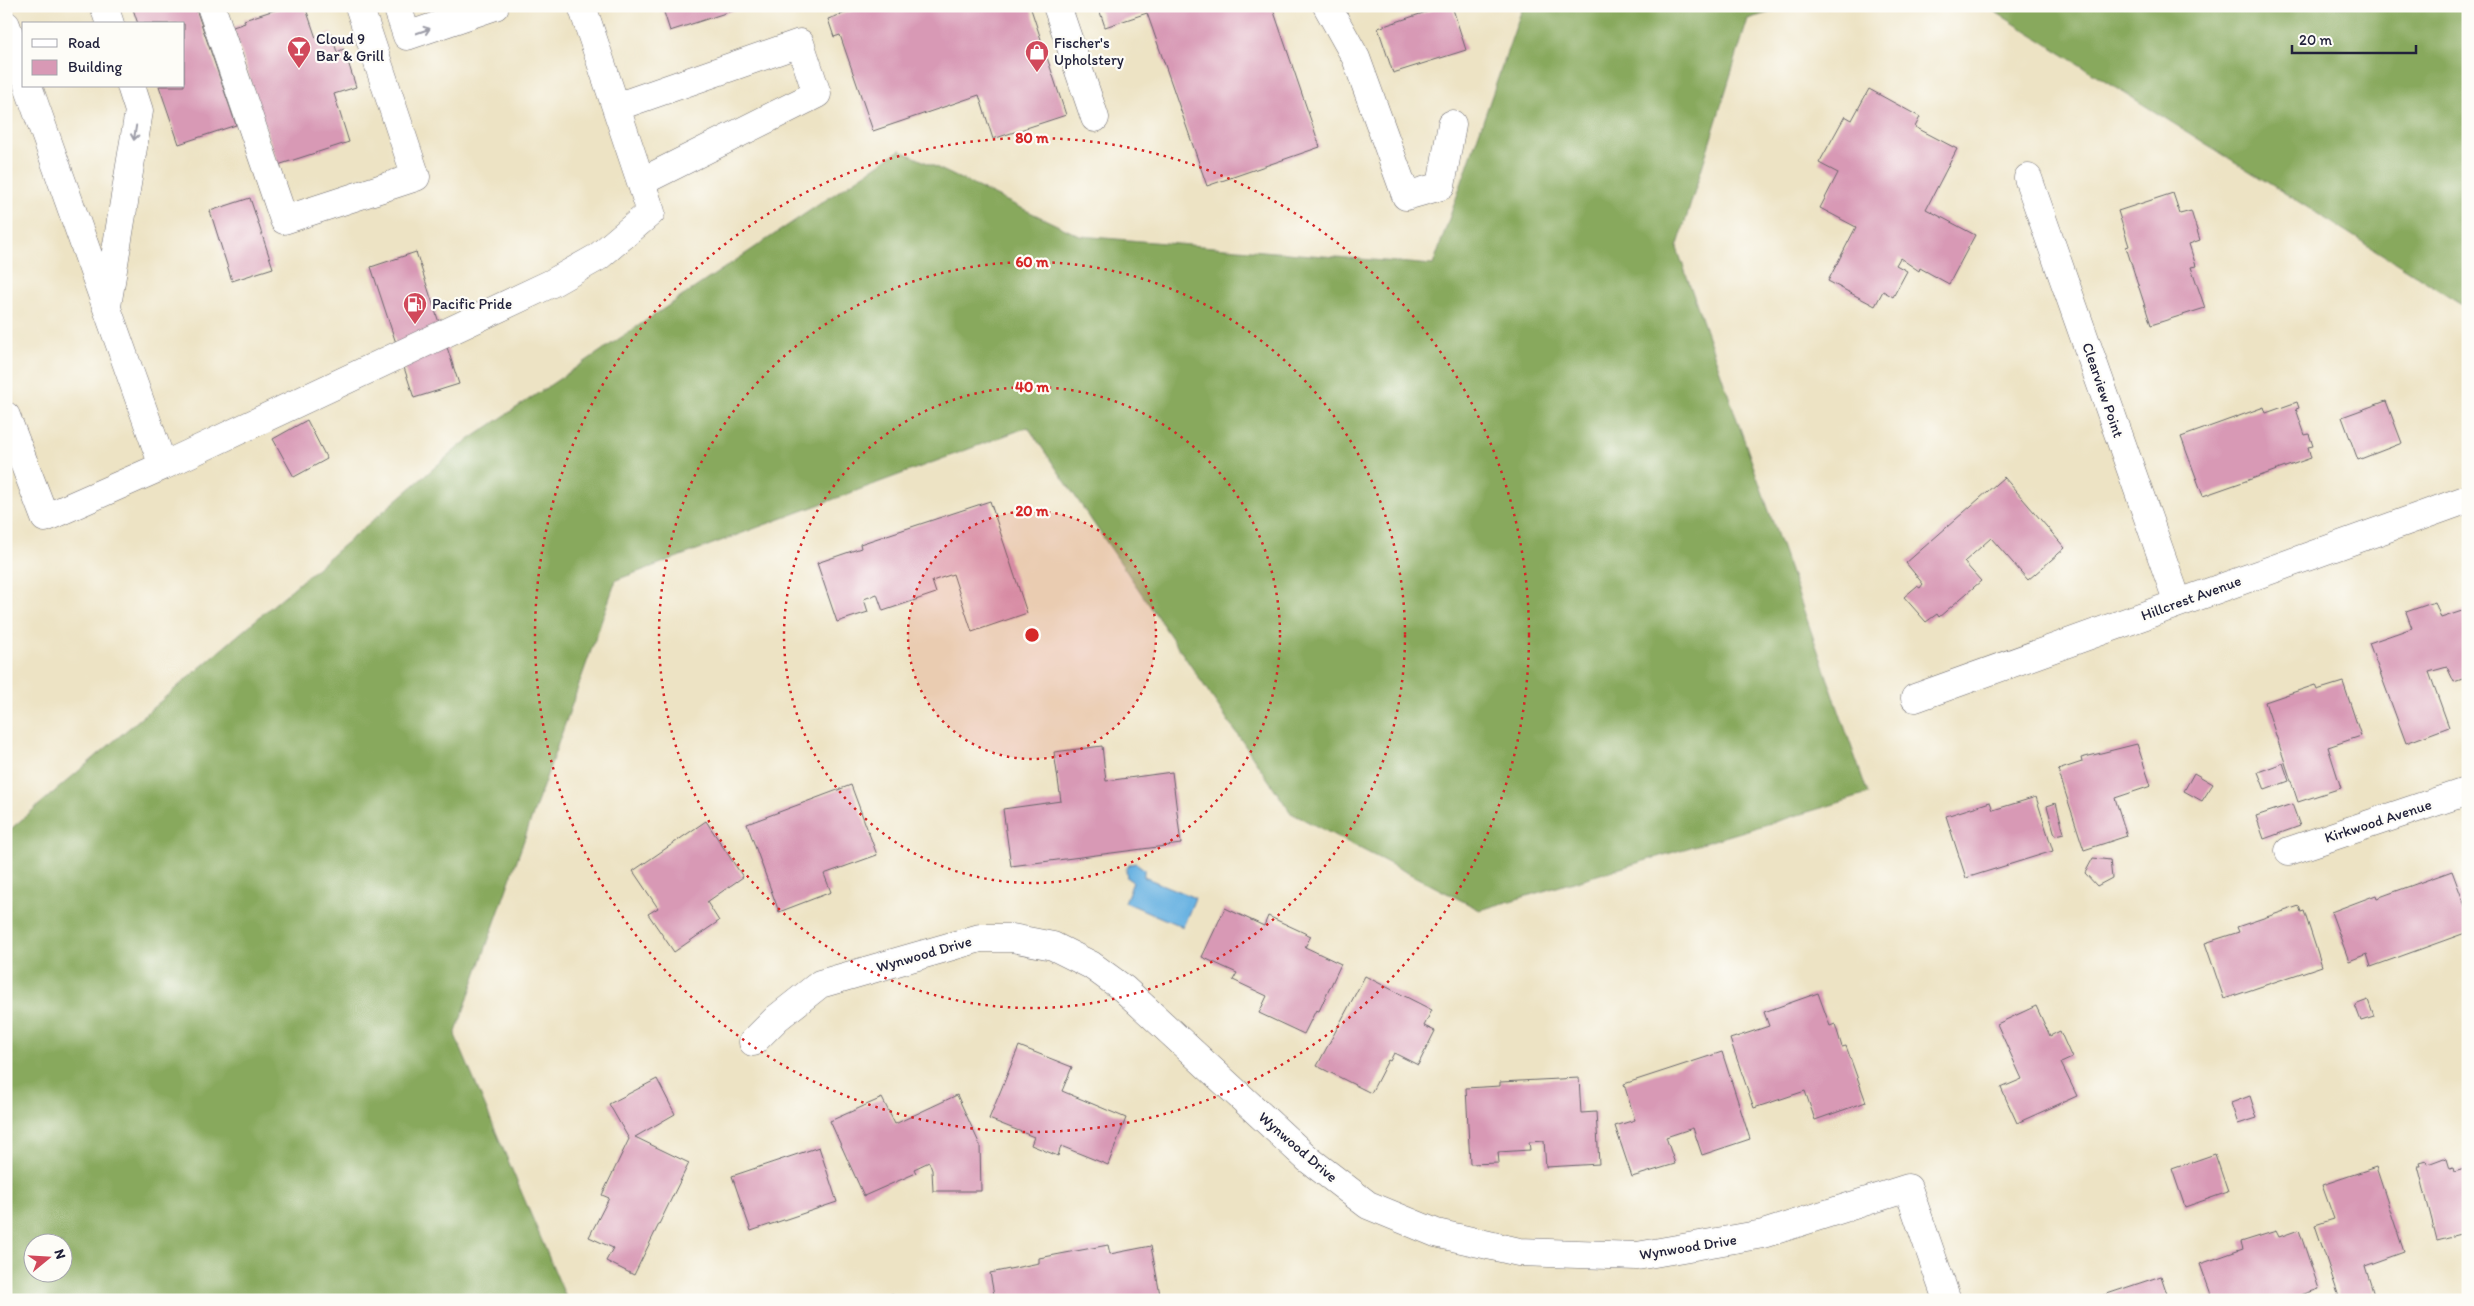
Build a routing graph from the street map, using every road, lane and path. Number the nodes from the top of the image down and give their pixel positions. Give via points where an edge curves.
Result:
1 (104, 6) edge
2 (211, 6) edge
3 (358, 6) edge
4 (397, 6) edge
5 (495, 6) edge
6 (582, 6) edge
7 (1057, 6) edge
8 (1327, 6) edge
9 (109, 22) edge
10 (6, 26) edge
11 (22, 70) edge
12 (29, 88) edge
13 (131, 88) edge
14 (616, 107) junction
15 (1095, 118) dead end
16 (1452, 124) dead end
17 (2028, 178) dead end
18 (641, 182) junction
19 (106, 308) junction
20 (6, 416) edge
21 (163, 466) junction
22 (2468, 499) edge
23 (2178, 603) junction
24 (1914, 698) dead end
25 (2468, 792) edge
26 (2289, 851) dead end
27 (754, 1042) dead end
28 (1947, 1300) edge

1 - 9 street
2 - 3 street via 284,220 416,177
4 -> 5 street via 407,36
6 - 14 street
7 - 15 street
8 - 16 street via 1356,58 1406,196 1441,186
10 - 11 street
12 - 19 street
13 -> 19 street via 139,112
14 - 18 street
14 - 18 street via 800,42 817,94
17 - 23 street, Clearview Point
18 - 21 street via 651,212 598,257 552,283
19 - 21 street
20 - 21 street via 45,518
22 - 23 street, Hillcrest Avenue
23 - 24 street, Hillcrest Avenue
25 - 26 street, Kirkwood Avenue
27 - 28 street, Wynwood Drive via 777,1018 820,984 980,938 1012,938 1053,946 1091,965 1124,989 1308,1159 1368,1204 1436,1233 1519,1252 1637,1256 1763,1234 1908,1188

